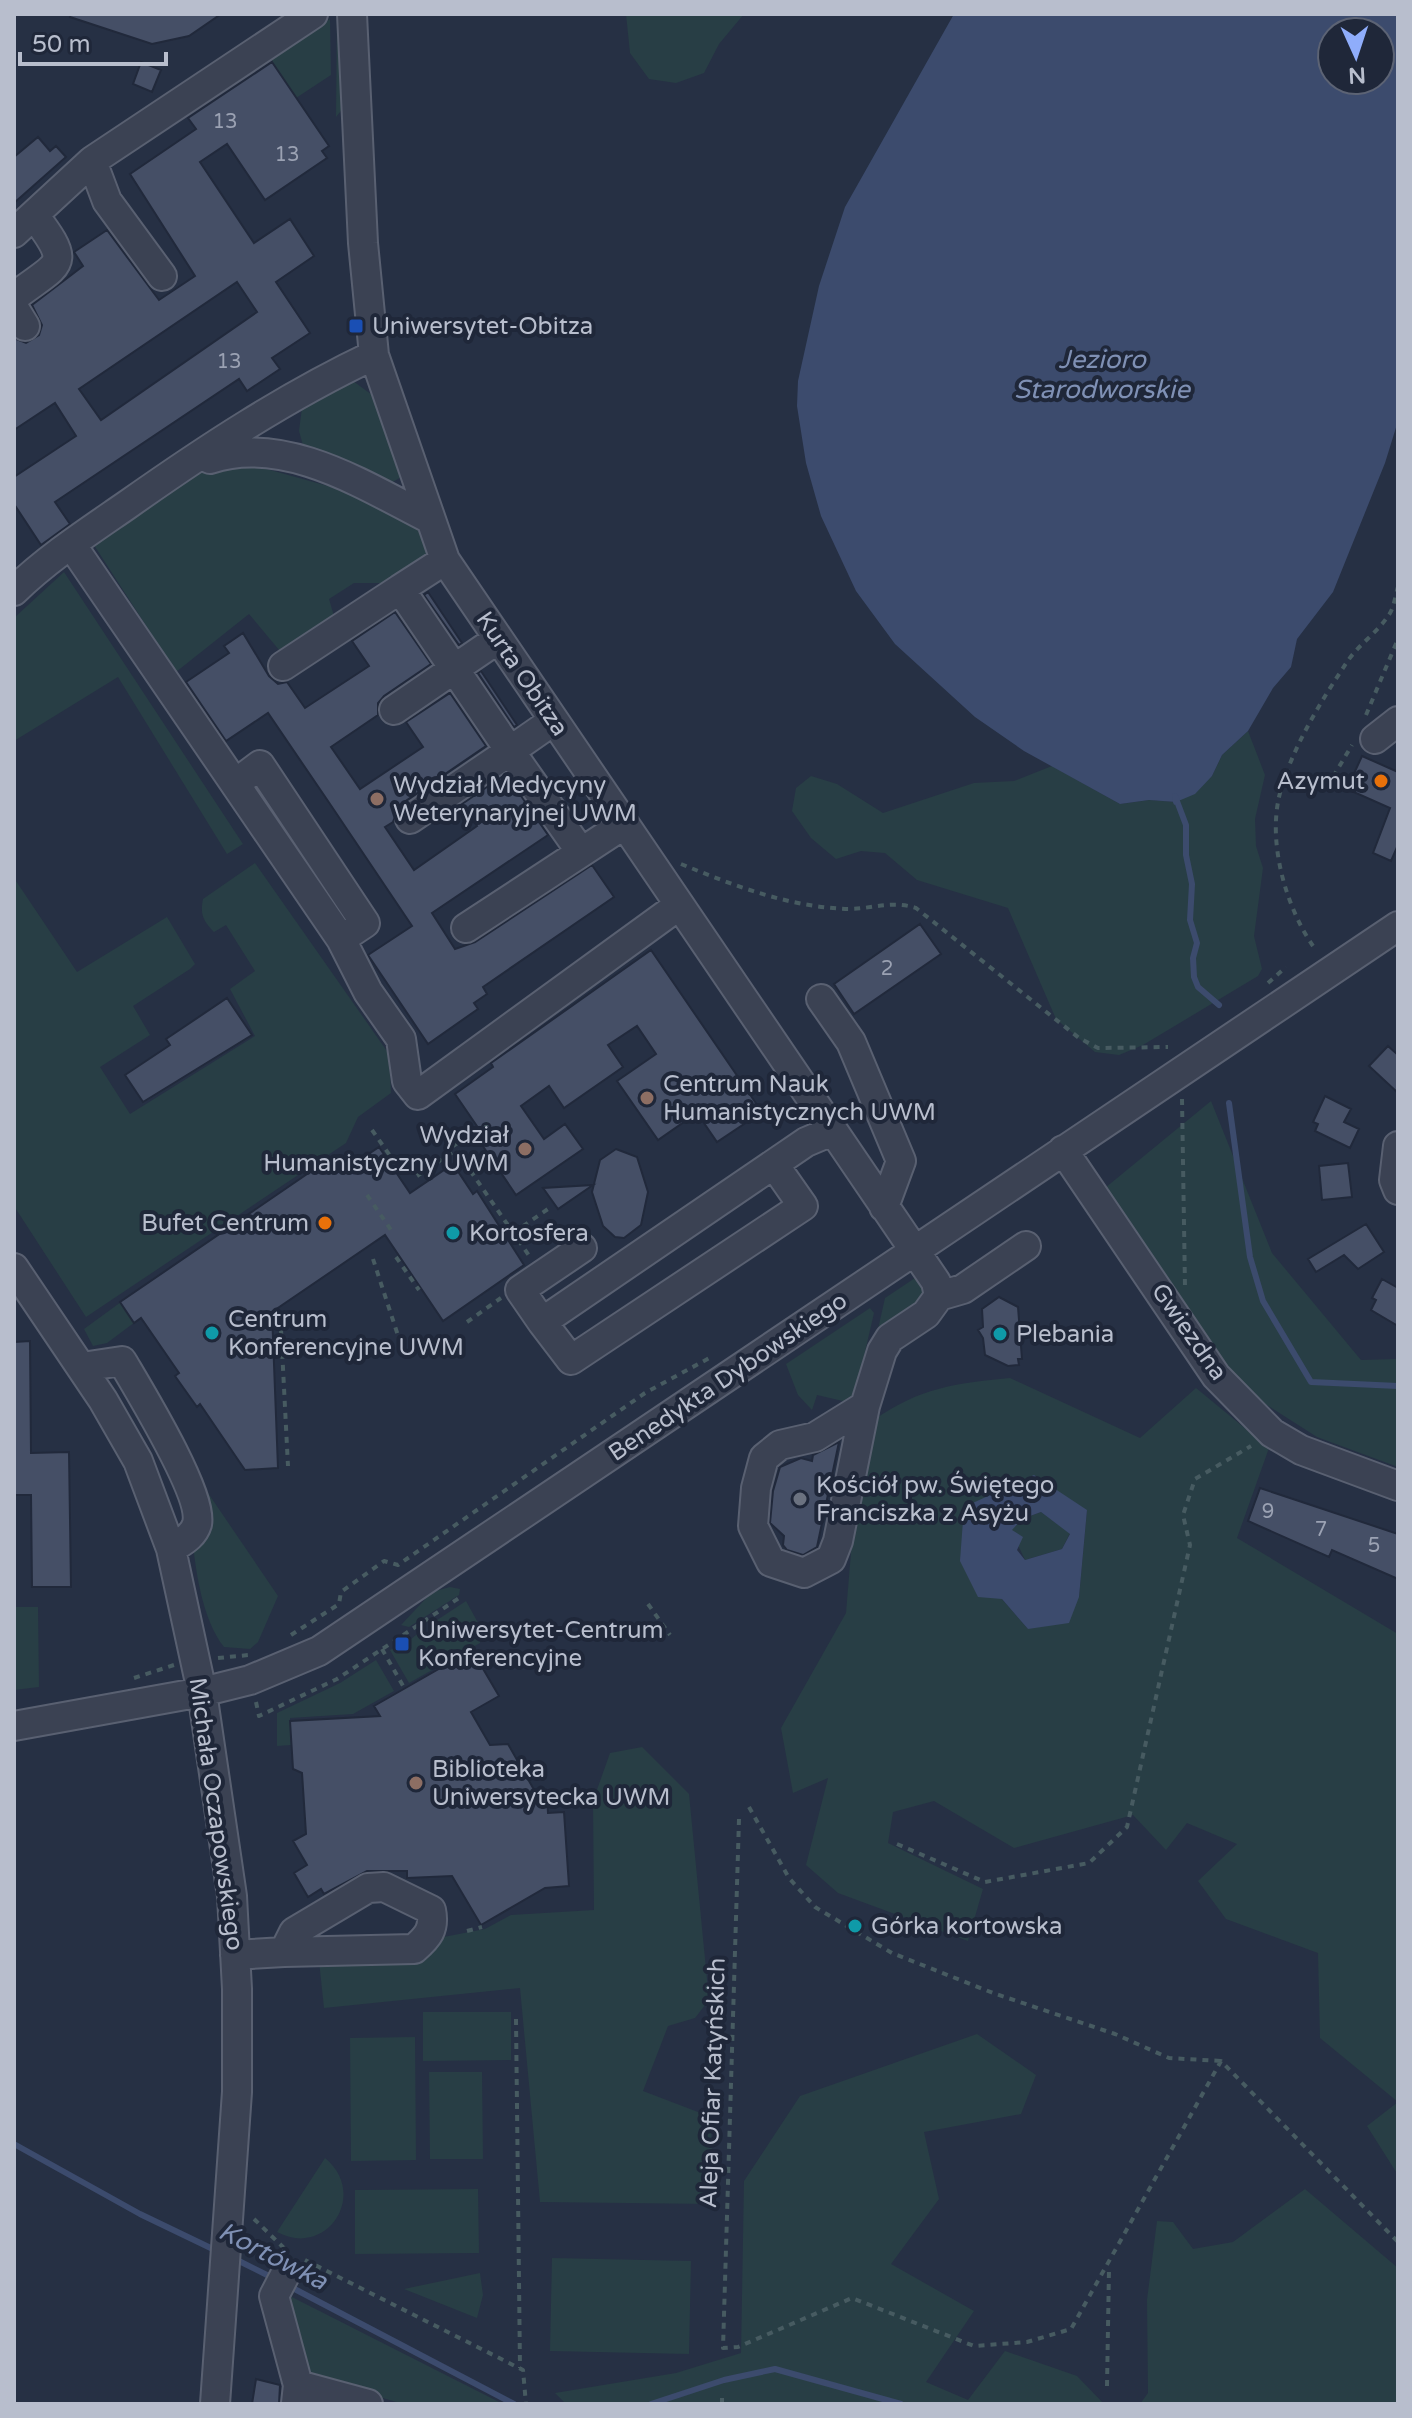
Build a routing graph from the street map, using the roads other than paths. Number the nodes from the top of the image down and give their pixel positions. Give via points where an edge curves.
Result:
1 (313, 14) edge
2 (352, 14) edge
3 (92, 161) junction
4 (24, 224) edge
5 (162, 276) dead end
6 (17, 313) edge
7 (374, 355) junction
8 (175, 471) junction
9 (430, 519) junction
10 (71, 544) junction
11 (445, 560) junction
12 (400, 589) junction
13 (14, 591) edge
14 (498, 639) junction
15 (283, 666) dead end
16 (454, 669) junction
17 (394, 710) dead end
18 (553, 721) junction
19 (1398, 721) edge
20 (1375, 739) dead end
21 (510, 751) junction
22 (410, 819) dead end
23 (623, 825) junction
24 (581, 852) junction
25 (678, 906) junction
26 (1398, 926) edge
27 (466, 928) dead end
28 (821, 999) dead end
29 (832, 1131) junction
30 (1398, 1146) edge
31 (1063, 1150) junction
32 (775, 1166) junction
33 (1398, 1190) edge
34 (884, 1207) junction
35 (1026, 1246) dead end
36 (582, 1248) dead end
37 (914, 1250) junction
38 (14, 1268) edge
39 (939, 1296) junction
40 (542, 1322) junction
41 (82, 1367) junction
42 (865, 1406) junction
43 (1398, 1486) edge
44 (171, 1549) junction
45 (202, 1692) junction
46 (14, 1726) edge
47 (284, 1952) junction
48 (235, 1955) junction
49 (285, 2272) road end
50 (297, 2395) edge
51 (215, 2404) edge
52 (368, 2404) edge

1 - 3 street
2 - 7 street, Kurta Obitza
3 - 4 street
3 - 5 street via 107,201
4 - 6 street via 58,246 60,255
7 - 8 street
7 - 9 street, Kurta Obitza
8 - 9 street via 233,451 295,457
8 - 10 street
9 - 11 street, Kurta Obitza
10 - 13 street
10 - 25 street via 341,939 368,992 401,1039 407,1081 418,1095
11 - 12 street
11 - 14 street, Kurta Obitza
12 - 15 street
12 - 16 street
14 - 16 street
14 - 18 street, Kurta Obitza
16 - 17 street
16 - 21 street
18 - 21 street
18 - 23 street, Kurta Obitza
19 - 20 street
21 - 22 street
21 - 24 street
23 - 24 street
23 - 25 street, Kurta Obitza
24 - 27 street
25 - 29 street, Kurta Obitza
26 - 31 street, Benedykta Dybowskiego
28 - 34 street via 851,1042 901,1161
29 - 32 street via 806,1142
29 - 34 street, Kurta Obitza
30 - 33 street
31 - 37 street, Benedykta Dybowskiego
31 - 43 street, Gwiezdna via 1216,1376 1272,1433 1301,1450
32 - 40 street
32 - 40 street via 803,1206 571,1360
34 - 37 street, Kurta Obitza
35 - 39 street via 963,1289
36 - 40 street via 520,1290
37 - 39 street, Kurta Obitza via 936,1282
37 - 45 street, Benedykta Dybowskiego via 319,1651 250,1680
38 - 41 street, Michała Oczapowskiego
39 - 42 street via 926,1314 890,1338
41 - 44 street, Michała Oczapowskiego via 138,1461
41 - 44 street via 122,1361 186,1479 198,1521 193,1534
42 - 42 street via 815,1437 780,1445 764,1458 753,1526 771,1562 804,1573 831,1559
44 - 45 street, Michała Oczapowskiego
45 - 46 street, Benedykta Dybowskiego
45 - 48 street, Michała Oczapowskiego via 232,1896
47 - 47 street via 294,1932 368,1888 384,1887 431,1910 434,1922 429,1936 414,1949
47 - 48 street
48 - 51 street, Michała Oczapowskiego via 237,2086
49 - 50 street
50 - 52 street

